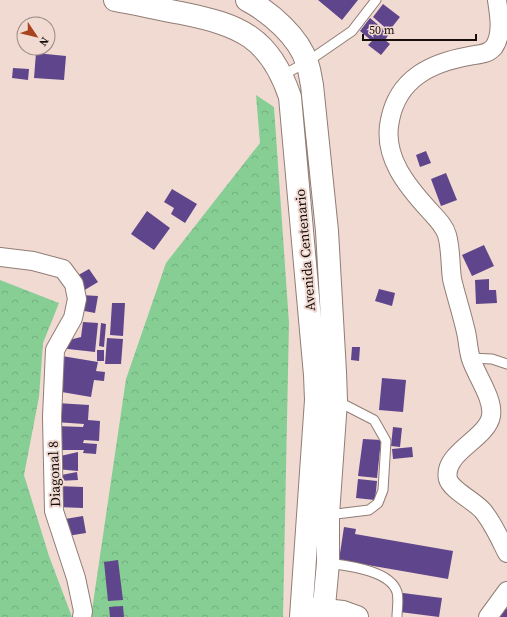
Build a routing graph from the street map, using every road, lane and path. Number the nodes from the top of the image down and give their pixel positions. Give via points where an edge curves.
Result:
1 (115, 0) edge
2 (247, 0) edge
3 (376, 0) edge
4 (497, 0) edge
5 (307, 62) junction
6 (283, 75) junction
7 (0, 257) edge
8 (470, 358) junction
9 (507, 364) edge
10 (336, 401) junction
11 (320, 488) junction
12 (328, 515) junction
13 (507, 553) edge
14 (328, 563) junction
15 (507, 591) edge
16 (301, 612) edge
17 (324, 613) edge
18 (82, 617) edge
19 (357, 617) edge
20 (397, 617) edge
21 (488, 617) edge

1 - 6 main road, Avenida Centenario via 217,20 243,32 258,43 270,55
2 - 5 main road, Avenida Centenario via 272,16 299,46
3 - 5 lane via 352,31
4 - 8 street via 500,18 495,45 486,53 445,62 424,70 405,86 394,103 389,122 390,148 397,168 409,188 445,228 450,245 452,278
5 - 6 lane
5 - 10 main road, Avenida Centenario via 312,84 327,231
6 - 11 main road, Avenida Centenario via 290,97 314,342
7 - 18 street, Diagonal 8 via 33,261 63,269 74,284 77,299 73,318 55,350 52,417 54,511 76,578
8 - 9 lane via 492,359
8 - 13 street via 489,402 491,417 482,433 464,447 449,466 448,479 483,511
10 - 11 main road, Avenida Centenario
10 - 12 lane via 374,420 386,442 384,483 378,503 369,510
11 - 12 main road, Avenida Centenario
11 - 16 main road, Avenida Centenario
12 - 14 main road, Avenida Centenario
14 - 17 main road, Avenida Centenario
14 - 20 lane via 365,569 389,581 396,592
15 - 21 street
16 - 17 main road
17 - 19 main road via 343,612

